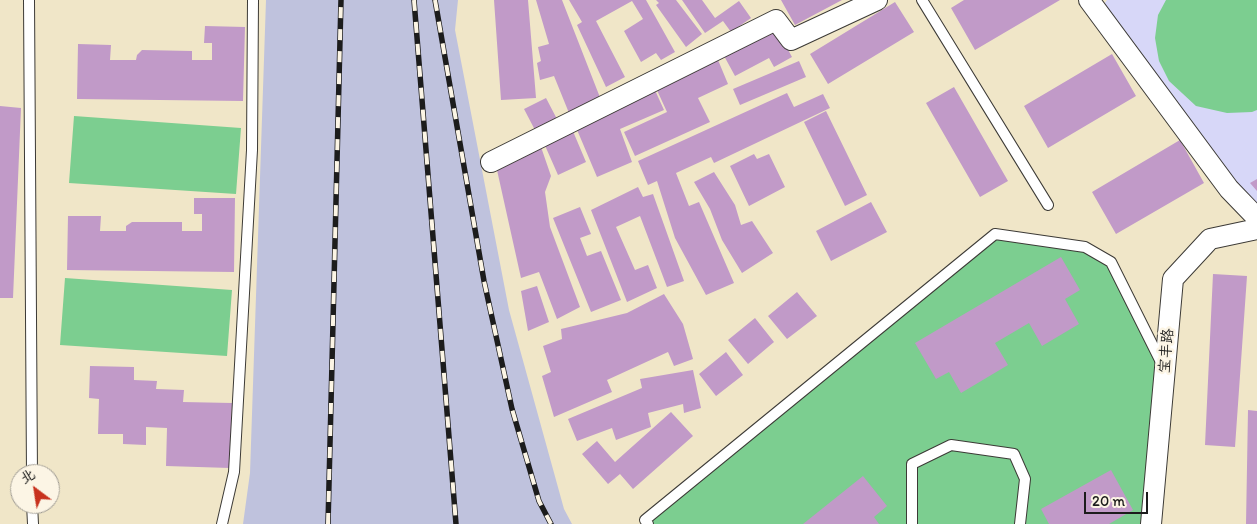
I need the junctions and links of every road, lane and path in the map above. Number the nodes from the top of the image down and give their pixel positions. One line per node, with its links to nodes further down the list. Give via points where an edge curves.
1 (29, 0): 11 (lane)
2 (253, 0): 12 (lane, via 252,150 234,472)
3 (877, 0): 6 (street, via 791,40 776,20)
4 (922, 0): 7 (lane)
5 (1089, 0): 8 (street, via 1229,190)
6 (492, 162)
7 (1048, 205)
8 (1257, 218)
9 (1257, 229): 10 (street, 宝丰路, via 1210,239 1173,279)
10 (1165, 369): 13 (lane, via 1111,262 1085,247 995,234 645,520); 16 (street, 宝丰路)
11 (32, 464)
12 (222, 524)
13 (648, 524)
14 (912, 524): 15 (lane, via 912,464 951,445 1014,454 1024,479)
15 (1020, 524)
16 (1151, 524)

